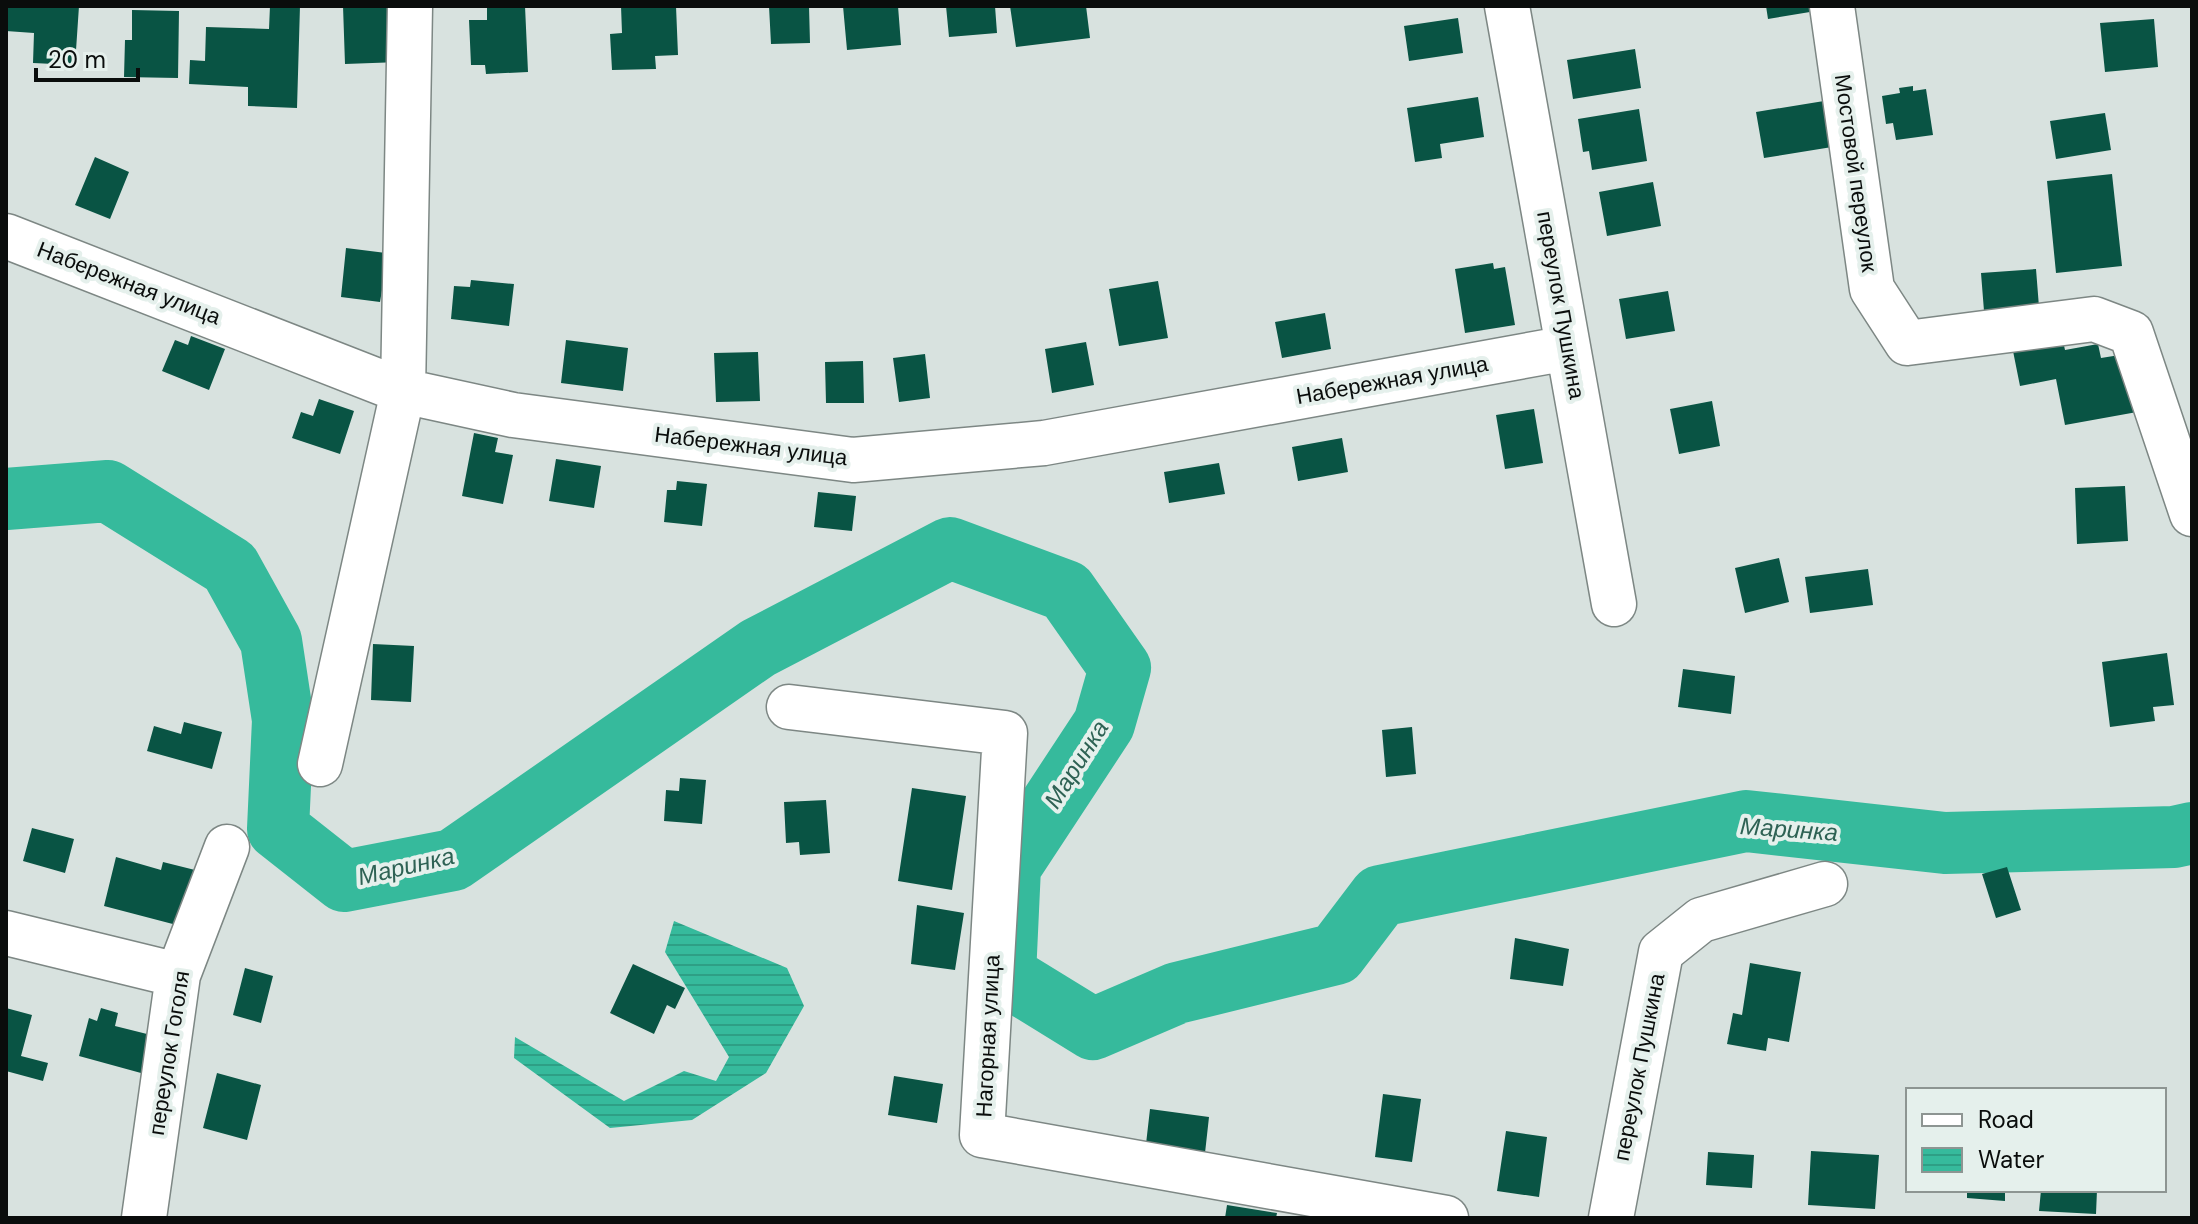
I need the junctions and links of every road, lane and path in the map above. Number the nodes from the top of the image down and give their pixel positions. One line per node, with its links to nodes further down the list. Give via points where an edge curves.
1 (410, 6): 6 (street)
2 (1507, 6): 5 (street, переулок Пушкина)
3 (1832, 6): 7 (street, Мостовой переулок, via 1872,289 1907,343 2094,319 2131,333)
4 (6, 236): 6 (street, Набережная улица)
5 (1568, 348): 6 (street, Набережная улица, via 1044,443 853,460 513,415); 8 (street, переулок Пушкина)
6 (403, 391): 10 (street)
7 (2192, 514)
8 (1614, 604)
9 (789, 707): 16 (street, Нагорная улица, via 1005,733 982,1135)
10 (320, 764)
11 (227, 847): 14 (street, переулок Гоголя)
12 (1825, 884): 17 (street, переулок Пушкина, via 1701,920 1661,952)
13 (6, 933): 14 (street)
14 (178, 975): 15 (street, переулок Гоголя)
15 (144, 1218)
16 (1446, 1218)
17 (1611, 1218)

